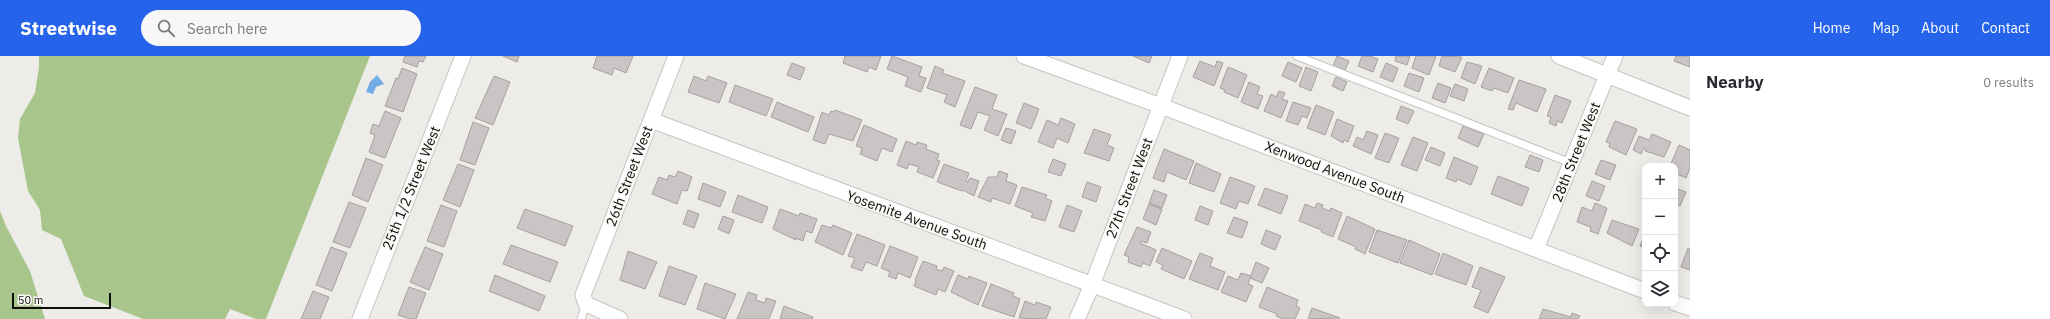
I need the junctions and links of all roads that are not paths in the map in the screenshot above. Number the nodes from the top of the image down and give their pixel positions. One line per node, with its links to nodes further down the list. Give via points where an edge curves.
1 (463, 56): 19 (street, 25th 1/2 Street West)
2 (676, 56): 11 (street, 26th Street West)
3 (1024, 56): 9 (street, Xenwood Avenue South)
4 (1180, 56): 9 (street, 27th Street West)
5 (1297, 56): 12 (lane)
6 (1559, 56): 8 (street)
7 (1615, 56): 8 (street, 28th Street West)
8 (1607, 75): 10 (street); 12 (street, 28th Street West)
9 (1161, 106): 13 (street, Xenwood Avenue South); 14 (street, 27th Street West)
10 (1690, 108)
11 (651, 120): 14 (street, Yosemite Avenue South); 16 (street, 26th Street West)
12 (1571, 163): 13 (street, 28th Street West)
13 (1536, 248): 15 (street, Xenwood Avenue South)
14 (1092, 285): 22 (street, 27th Street West); 23 (street, Yosemite Avenue South)
15 (1642, 290)
16 (584, 300): 20 (lane); 21 (street)
17 (1678, 304): 18 (street)
18 (1690, 308)
19 (360, 319)
20 (581, 319)
21 (620, 319)
22 (1077, 319)
23 (1184, 319)

